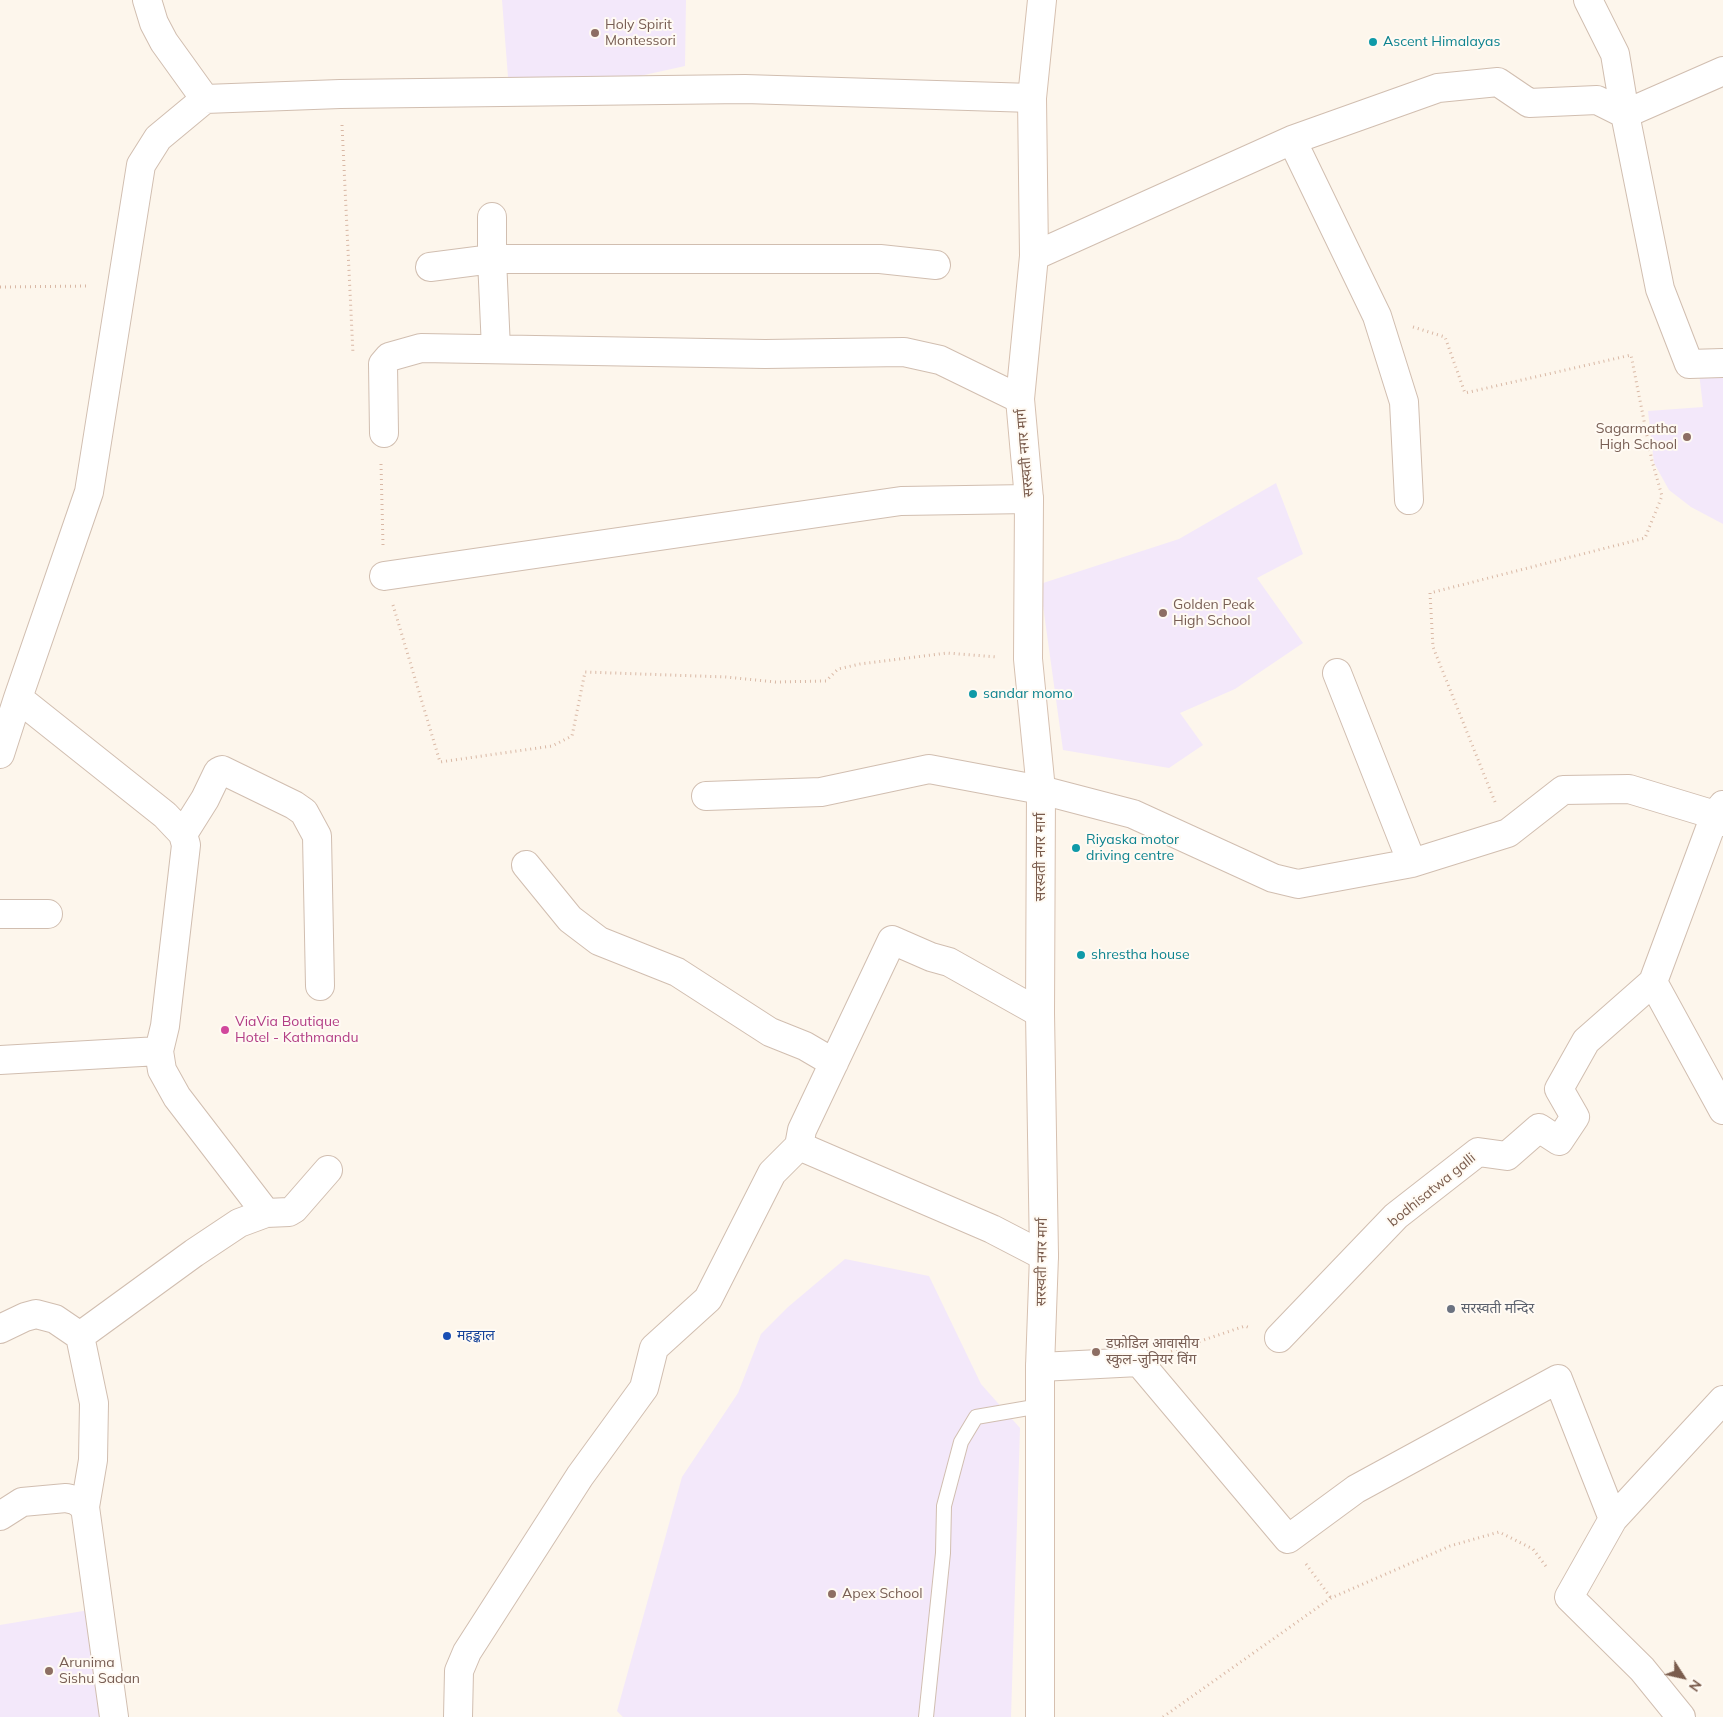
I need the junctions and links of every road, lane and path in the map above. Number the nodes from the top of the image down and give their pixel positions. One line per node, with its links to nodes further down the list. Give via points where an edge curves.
1 (148, 0): 6 (street, via 154,23 164,42)
2 (1042, 0): 5 (street, सरस्वती नगर मार्ग)
3 (1588, 0): 7 (street, via 1616,54)
4 (1723, 71): 7 (street)
5 (1032, 98): 6 (street, via 745,89); 10 (street, सरस्वती नगर मार्ग)
6 (205, 99): 14 (street, via 158,138 141,165)
7 (1625, 114): 8 (street, via 1597,100 1529,103 1498,82 1438,88); 18 (street, via 1660,289 1686,356 1690,364)
8 (1292, 140): 10 (street); 16 (street)
9 (492, 216): 11 (street)
10 (1034, 256): 19 (street, सरस्वती नगर मार्ग)
11 (492, 259): 12 (street, via 880,259); 13 (street); 17 (street)
12 (936, 265)
13 (430, 267)
14 (122, 286): 15 (path); 25 (street, via 89,492)
15 (0, 287)
16 (1377, 316): 22 (street, via 1404,402); 30 (path, via 1445,337 1465,393 1631,355 1662,496 1645,538 1430,593 1433,646)
17 (496, 349): 19 (street, via 765,354 904,352 940,360); 20 (street, via 422,348 386,359 383,364)
18 (1723, 363)
19 (1020, 399): 21 (street, सरस्वती नगर मार्ग)
20 (384, 433)
21 (1030, 499): 23 (street, via 901,500); 27 (street, सरस्वती नगर मार्ग, via 1028,659)
22 (1409, 500)
23 (384, 576)
24 (1337, 673): 32 (street)
25 (18, 698): 26 (street); 31 (street, via 165,815)
26 (0, 754)
27 (1041, 790): 28 (street, bodhisatwa galli, via 929,769 821,792); 32 (street, bodhisatwa galli, via 1133,814 1273,878 1298,884); 38 (street, सरस्वती नगर मार्ग)
28 (706, 796)
29 (1720, 814): 30 (street, bodhisatwa galli, via 1629,789 1563,790); 36 (street, bodhisatwa galli)
30 (1508, 833): 32 (street, bodhisatwa galli)
31 (183, 834): 37 (street, via 222,770 304,812 317,836); 39 (street, via 186,845 165,1026)
32 (1412, 863)
33 (526, 865): 41 (street, via 570,919 599,941 677,972 770,1032 805,1046)
34 (0, 914): 35 (street)
35 (48, 914)
36 (1653, 982): 42 (street); 49 (street, bodhisatwa galli, via 1586,1041 1559,1089 1575,1117 1559,1141 1539,1128 1507,1156 1478,1152 1396,1216)
37 (320, 986)
38 (1040, 1013): 41 (street, via 949,962 892,940); 46 (street, सरस्वती नगर मार्ग)
39 (159, 1051): 40 (street); 45 (street, via 162,1070 177,1096)
40 (0, 1060)
41 (834, 1063): 43 (street, via 802,1130)
42 (1723, 1110)
43 (799, 1146): 46 (street, via 992,1229); 61 (street, via 772,1173 708,1299 654,1348 644,1388 580,1476 467,1652 459,1671)
44 (328, 1170): 45 (street, via 294,1209)
45 (266, 1213): 48 (street, via 240,1223 194,1253)
46 (1044, 1256): 51 (street, सरस्वती नगर मार्ग)
47 (0, 1329): 48 (street, via 36,1314 55,1319)
48 (80, 1336): 54 (street, via 94,1404 93,1460)
49 (1279, 1338): 50 (path, via 1246,1326)
50 (1139, 1362): 51 (street); 57 (street)
51 (1040, 1367): 53 (street, सरस्वती नगर मार्ग)
52 (1723, 1400): 56 (street)
53 (1040, 1406): 62 (lane, via 976,1417 962,1442 944,1506 943,1553); 63 (street, सरस्वती नगर मार्ग)
54 (85, 1507): 55 (street, via 66,1498 22,1502); 60 (street)
55 (0, 1516)
56 (1613, 1519): 57 (street, via 1558,1379 1356,1489); 58 (street)
57 (1288, 1539): 59 (path)
58 (1568, 1597): 59 (path, via 1533,1550 1500,1532 1450,1546); 65 (street, via 1642,1669)
59 (1331, 1598): 64 (path)
60 (114, 1717)
61 (458, 1717)
62 (926, 1717)
63 (1040, 1717)
64 (1163, 1717)
65 (1680, 1717)

